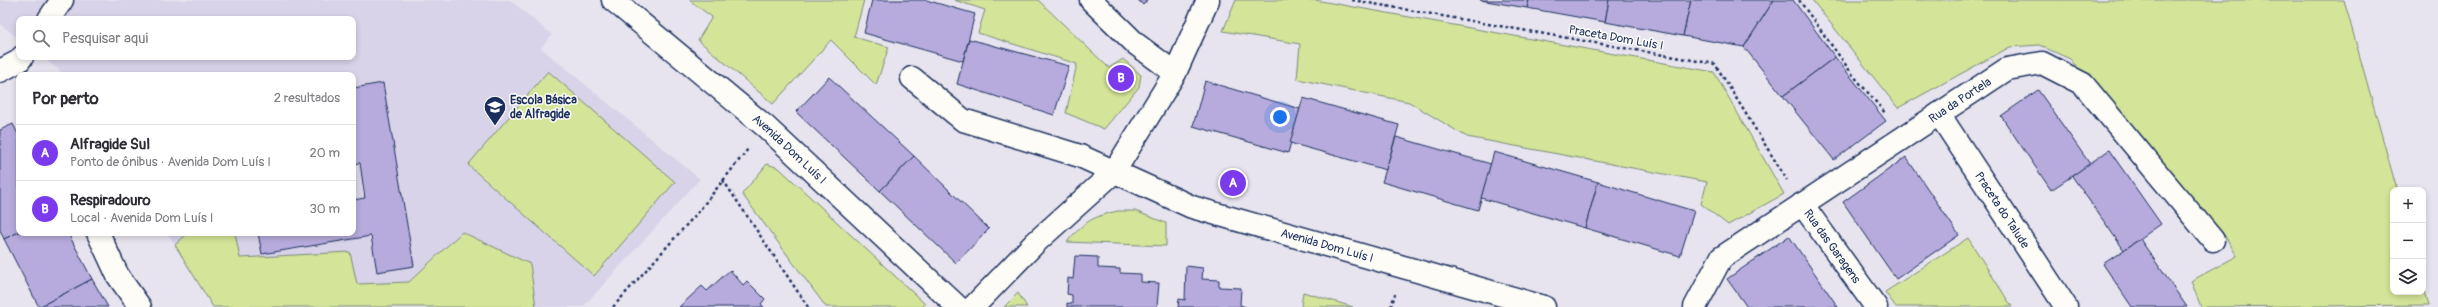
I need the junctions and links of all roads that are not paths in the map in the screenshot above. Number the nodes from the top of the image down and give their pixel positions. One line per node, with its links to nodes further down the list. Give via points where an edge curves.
1 (62, 0): 5 (street)
2 (613, 0): 16 (street, Avenida Dom Luís I, via 766,127)
3 (1091, 0): 8 (street, via 1136,44)
4 (1208, 0): 8 (street)
5 (51, 16)
6 (22, 64): 7 (street)
7 (0, 72)
8 (1175, 73): 11 (street)
9 (912, 78): 11 (street, Avenida Dom Luís I, via 963,120 1080,156)
10 (1939, 114): 12 (street, Rua da Portela); 14 (street, Rua da Portela, via 2007,69 2042,63 2083,84); 21 (street, Praceta do Talude)
11 (1114, 172): 17 (street, via 1036,242); 18 (street, Avenida Dom Luís I, via 1192,207)
12 (1802, 204): 19 (street, Rua da Portela, via 1721,258); 20 (street, Rua das Garagens)
13 (99, 236): 15 (street, via 118,276)
14 (2214, 240)
15 (140, 307)
16 (958, 307)
17 (973, 307)
18 (1544, 307)
19 (1695, 307)
20 (1876, 307)
21 (2066, 307)

